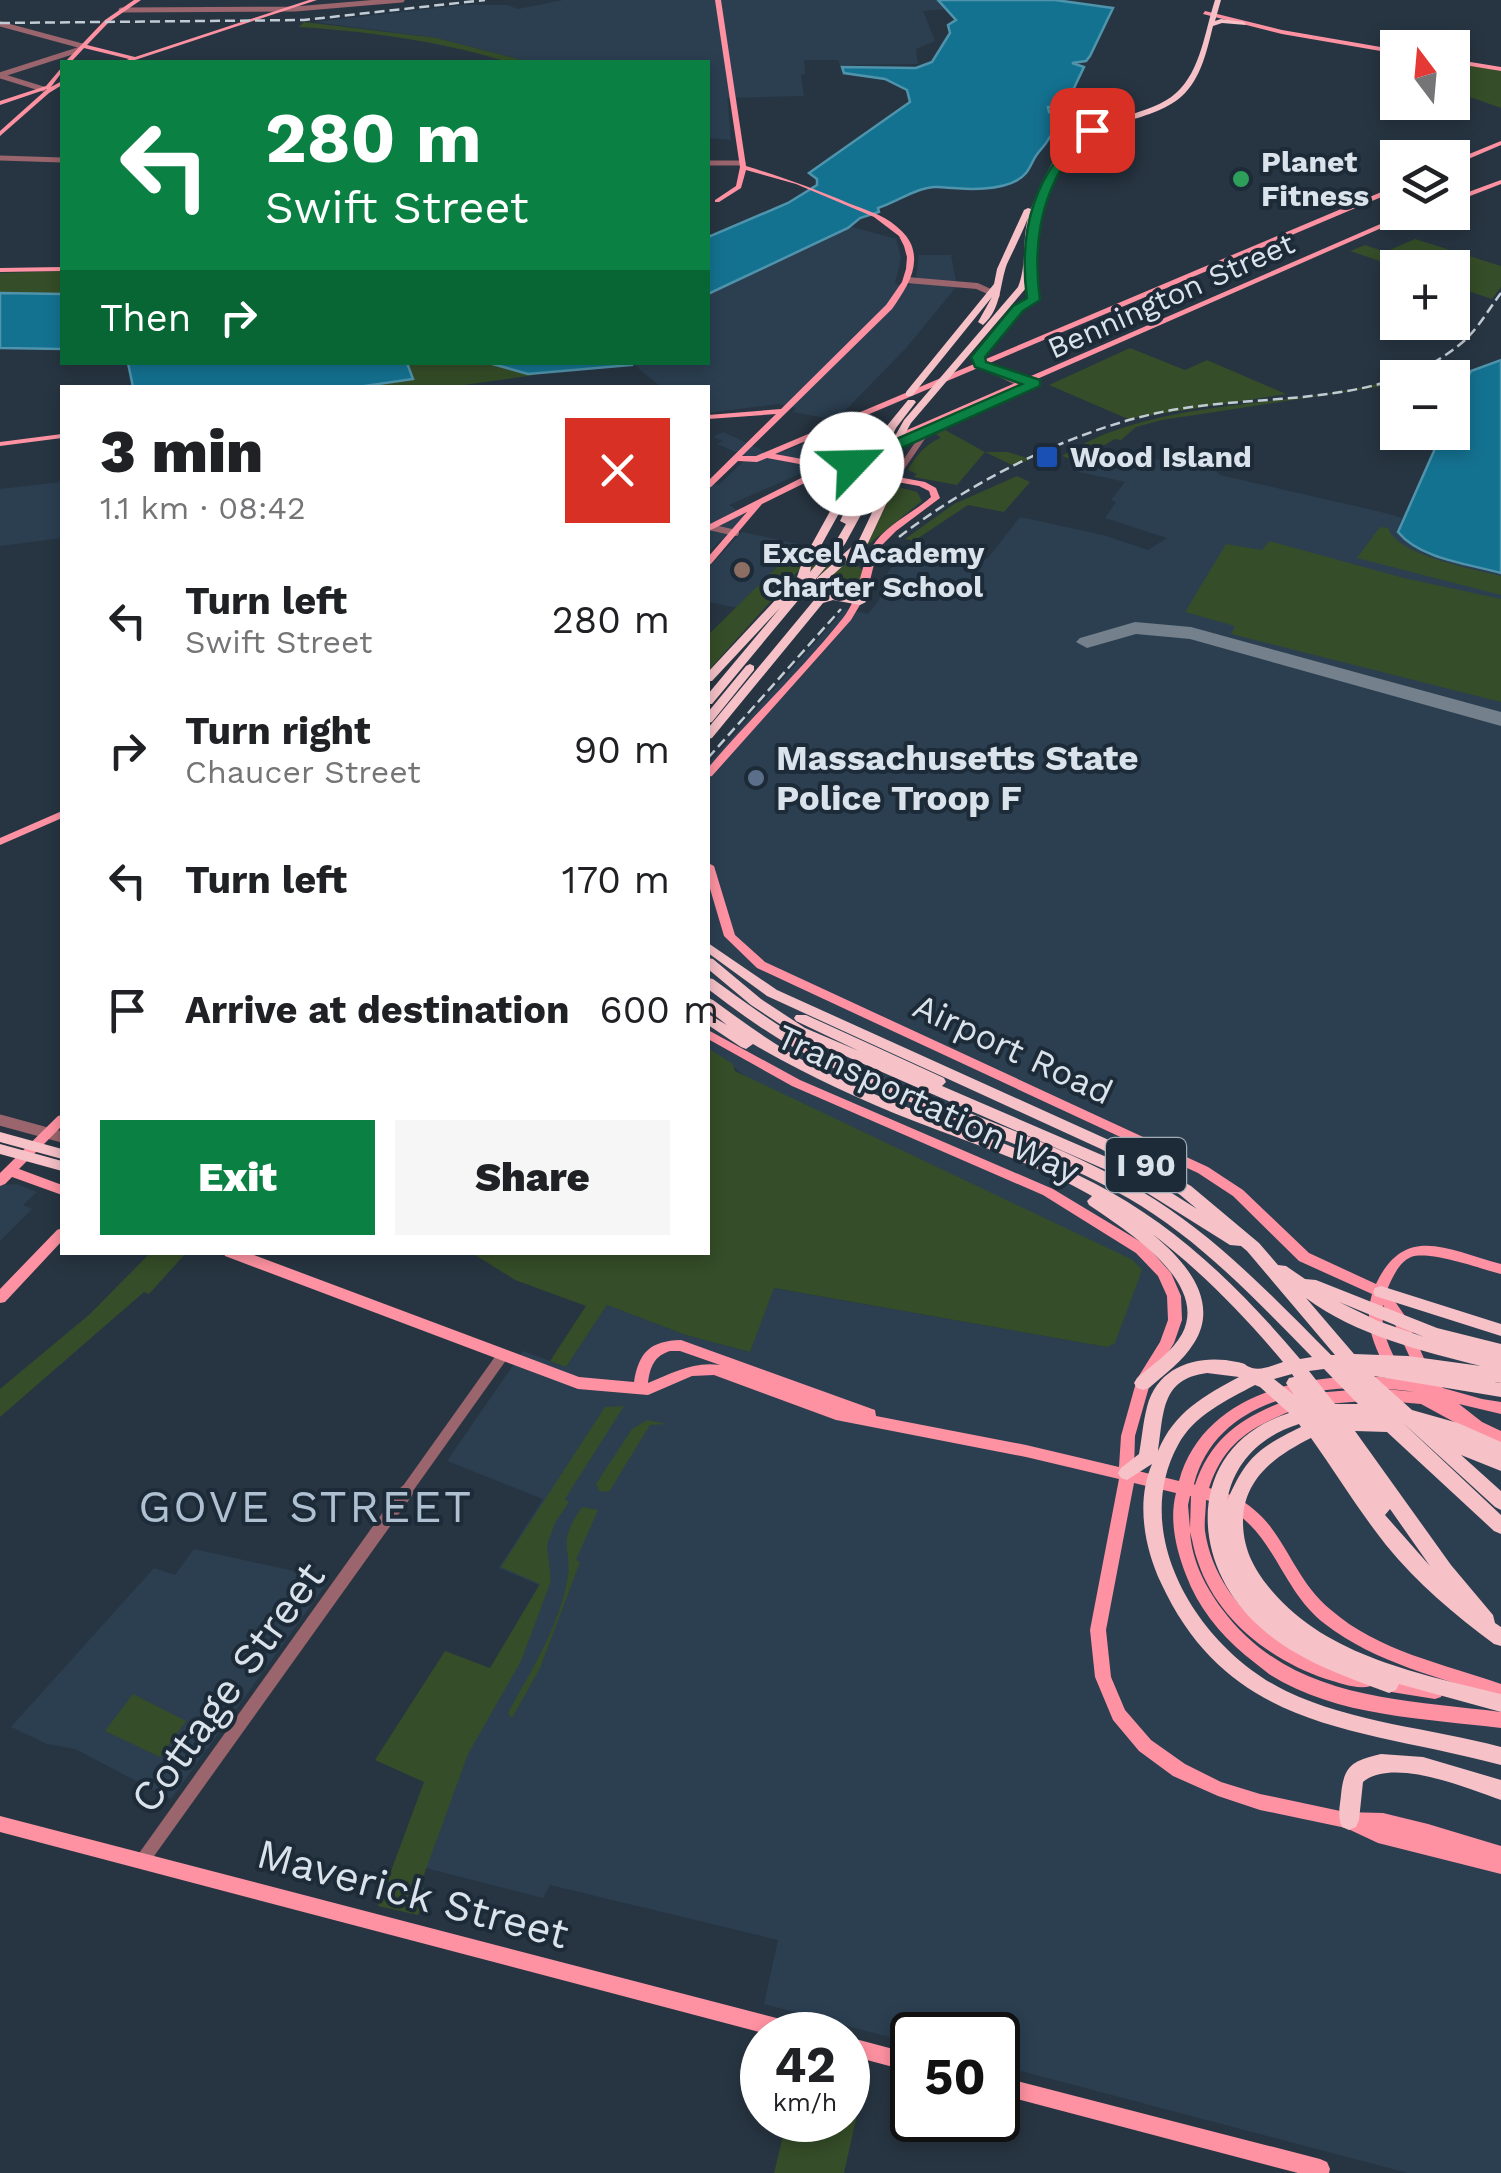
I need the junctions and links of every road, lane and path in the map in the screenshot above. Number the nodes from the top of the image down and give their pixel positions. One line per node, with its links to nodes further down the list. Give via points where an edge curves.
1 (138, 0): 8 (main road)
2 (314, 0): 7 (main road)
3 (402, 0): 7 (street)
4 (718, 0): 29 (main road)
5 (1210, 0): 9 (highway)
6 (1218, 0): 9 (highway)
7 (287, 9): 8 (street); 16 (main road)
8 (121, 10): 12 (main road)
9 (1209, 18): 10 (highway); 39 (highway, via 1183,90 1087,133 1065,152 1031,225); 43 (highway, via 1172,90 1090,125 1058,150)
10 (1244, 24): 13 (main road)
11 (0, 25): 12 (street)
12 (80, 48): 14 (main road); 15 (main road); 19 (street)
13 (1380, 49)
14 (70, 60)
15 (125, 60)
16 (131, 60)
17 (1470, 65): 18 (main road)
18 (1501, 70)
19 (0, 76): 21 (street)
20 (60, 78): 21 (main road)
21 (47, 89): 22 (main road); 23 (main road)
22 (0, 103)
23 (0, 134)
24 (1501, 143): 25 (main road)
25 (1470, 156)
26 (0, 158): 27 (street)
27 (60, 160)
28 (710, 164): 29 (street)
29 (745, 164): 30 (main road); 31 (main road); 35 (main road, via 738,188)
30 (772, 174): 31 (main road); 42 (main road, via 877,217 906,240)
31 (747, 178): 35 (main road, via 740,192)
32 (1501, 180): 33 (main road)
33 (1470, 192)
34 (1380, 194): 46 (main road)
35 (717, 202): 36 (main road)
36 (710, 204)
37 (1380, 228): 47 (main road, Bennington Street)
38 (1383, 230): 47 (main road, Bennington Street)
39 (1029, 267): 44 (highway); 45 (highway, via 1022,288)
40 (60, 268): 41 (main road)
41 (0, 270)
42 (907, 280): 43 (street); 50 (main road)
43 (996, 290): 45 (highway, via 988,316)
44 (1034, 300): 46 (street, via 1018,308)
45 (955, 356): 46 (highway); 48 (highway); 66 (highway, via 892,424); 66 (highway, via 904,426 851,538)
46 (979, 361): 47 (street); 48 (main road)
47 (1028, 384): 49 (main road, Bennington Street)
48 (909, 394): 56 (main road)
49 (991, 400): 52 (main road, Bennington Street); 57 (main road, Bennington Street)
50 (783, 411): 51 (main road); 55 (main road)
51 (710, 417)
52 (926, 432): 57 (main road, Bennington Street); 60 (street)
53 (60, 436): 54 (main road)
54 (0, 444)
55 (737, 456): 56 (main road); 59 (main road)
56 (761, 457): 57 (main road); 59 (main road)
57 (836, 469): 58 (main road); 61 (main road, Bennington Street)
58 (857, 477): 60 (main road); 60 (highway); 66 (highway, via 828,527)
59 (711, 481)
60 (891, 484): 66 (highway, via 862,543); 67 (main road, via 933,490 936,498 876,549)
61 (758, 504): 62 (main road, Bennington Street); 64 (main road)
62 (710, 526)
63 (710, 527): 64 (street)
64 (736, 532): 65 (main road)
65 (710, 560)
66 (814, 575): 68 (highway); 69 (highway); 70 (highway)
67 (860, 602): 71 (highway, via 820,601); 72 (main road)
68 (710, 676)
69 (710, 700)
70 (710, 715)
71 (710, 733)
72 (710, 772)
73 (60, 815): 74 (main road)
74 (0, 842)
75 (713, 902): 99 (main road, Airport Road, via 730,936 761,965 1203,1170 1238,1193 1306,1258)
76 (710, 948): 122 (highway, I 90, via 772,992 1090,1137 1185,1190 1253,1247 1364,1377)
77 (710, 964): 87 (highway, via 800,1031)
78 (710, 980): 87 (highway)
79 (710, 981): 123 (highway, I 90, via 758,1020 812,1051 1106,1180 1187,1228)
80 (710, 1005): 83 (highway, via 776,1052)
81 (710, 1019): 83 (highway, via 786,1065)
82 (710, 1035): 112 (main road, Transportation Way, via 806,1088 1032,1183 1141,1250 1164,1274 1176,1307 1170,1337)
83 (868, 1097): 88 (highway)
84 (0, 1120): 85 (street)
85 (55, 1135): 92 (main road)
86 (0, 1137): 90 (highway)
87 (1059, 1142): 98 (highway, via 1122,1170)
88 (990, 1145): 97 (highway, via 1127,1209); 112 (highway, via 1095,1201 1188,1282 1196,1307 1191,1332)
89 (0, 1149): 91 (highway)
90 (60, 1153)
91 (60, 1165)
92 (5, 1176): 93 (main road)
93 (60, 1190)
94 (60, 1235): 100 (main road)
95 (238, 1255): 105 (main road)
96 (1501, 1270): 99 (main road, via 1413,1251 1397,1260)
97 (1212, 1278): 119 (highway); 125 (highway, via 1304,1377)
98 (1292, 1278): 101 (highway); 106 (highway, via 1349,1314)
99 (1381, 1292): 102 (highway); 116 (main road, via 1424,1377); 116 (main road, via 1375,1322 1392,1366 1427,1402)
100 (0, 1298)
101 (1416, 1325): 103 (highway); 104 (highway)
102 (1501, 1330)
103 (1501, 1342)
104 (1501, 1351)
105 (503, 1355): 113 (main road, via 578,1383); 136 (street, Cottage Street)
106 (1450, 1359): 108 (highway); 109 (highway); 110 (highway)
107 (644, 1362): 111 (main road, via 652,1376); 113 (main road); 115 (main road, via 659,1346 686,1346)
108 (1321, 1364): 114 (highway, via 1464,1384); 131 (highway, via 1236,1385 1197,1410 1169,1444 1153,1486 1152,1532 1162,1573 1188,1620 1232,1666 1285,1700 1332,1718)
109 (1501, 1364)
110 (1501, 1376)
111 (674, 1377): 113 (main road); 115 (main road, via 715,1370 826,1412)
112 (1143, 1383): 121 (main road, Transportation Way, via 1128,1436)
113 (640, 1389)
114 (1499, 1404): 124 (main road, via 1355,1394 1286,1406 1242,1428 1212,1459 1196,1508 1204,1559); 130 (main road, via 1379,1383 1274,1394 1236,1412 1202,1443 1183,1483 1178,1519 1185,1559 1210,1608 1270,1665 1349,1698)
115 (893, 1422): 121 (main road)
116 (1483, 1431): 117 (main road)
117 (1501, 1438)
118 (1501, 1450): 124 (highway, via 1431,1421 1372,1411 1314,1414 1263,1432 1230,1464 1214,1508)
119 (1345, 1462): 121 (highway, via 1274,1387 1241,1370 1209,1366 1184,1371 1166,1386 1149,1453); 126 (highway, via 1393,1540)
120 (1501, 1464): 129 (highway, via 1403,1426 1324,1426 1261,1456 1241,1484 1234,1518 1249,1575 1301,1631 1360,1659)
121 (1127, 1473): 128 (main road, via 1246,1509 1271,1534 1310,1600 1340,1627); 133 (main road, Transportation Way, via 1098,1630 1100,1668 1115,1706 1158,1757 1212,1789)
122 (1501, 1502)
123 (1501, 1526)
124 (1237, 1602): 127 (highway, via 1299,1646)
125 (1486, 1621)
126 (1501, 1638)
127 (1388, 1684): 129 (main road)
128 (1501, 1691)
129 (1501, 1703)
130 (1501, 1720)
131 (1501, 1756)
132 (1501, 1790): 133 (highway, via 1378,1761 1353,1777)
133 (1348, 1820): 135 (main road, Transportation Way, via 1379,1820); 137 (main road, Transportation Way, via 1378,1835)
134 (0, 1824): 136 (main road, Maverick Street)
135 (1501, 1854)
136 (142, 1861): 138 (main road, Maverick Street)
137 (1501, 1866)
138 (740, 2017)
139 (1020, 2091): 140 (main road)
140 (1319, 2171)

